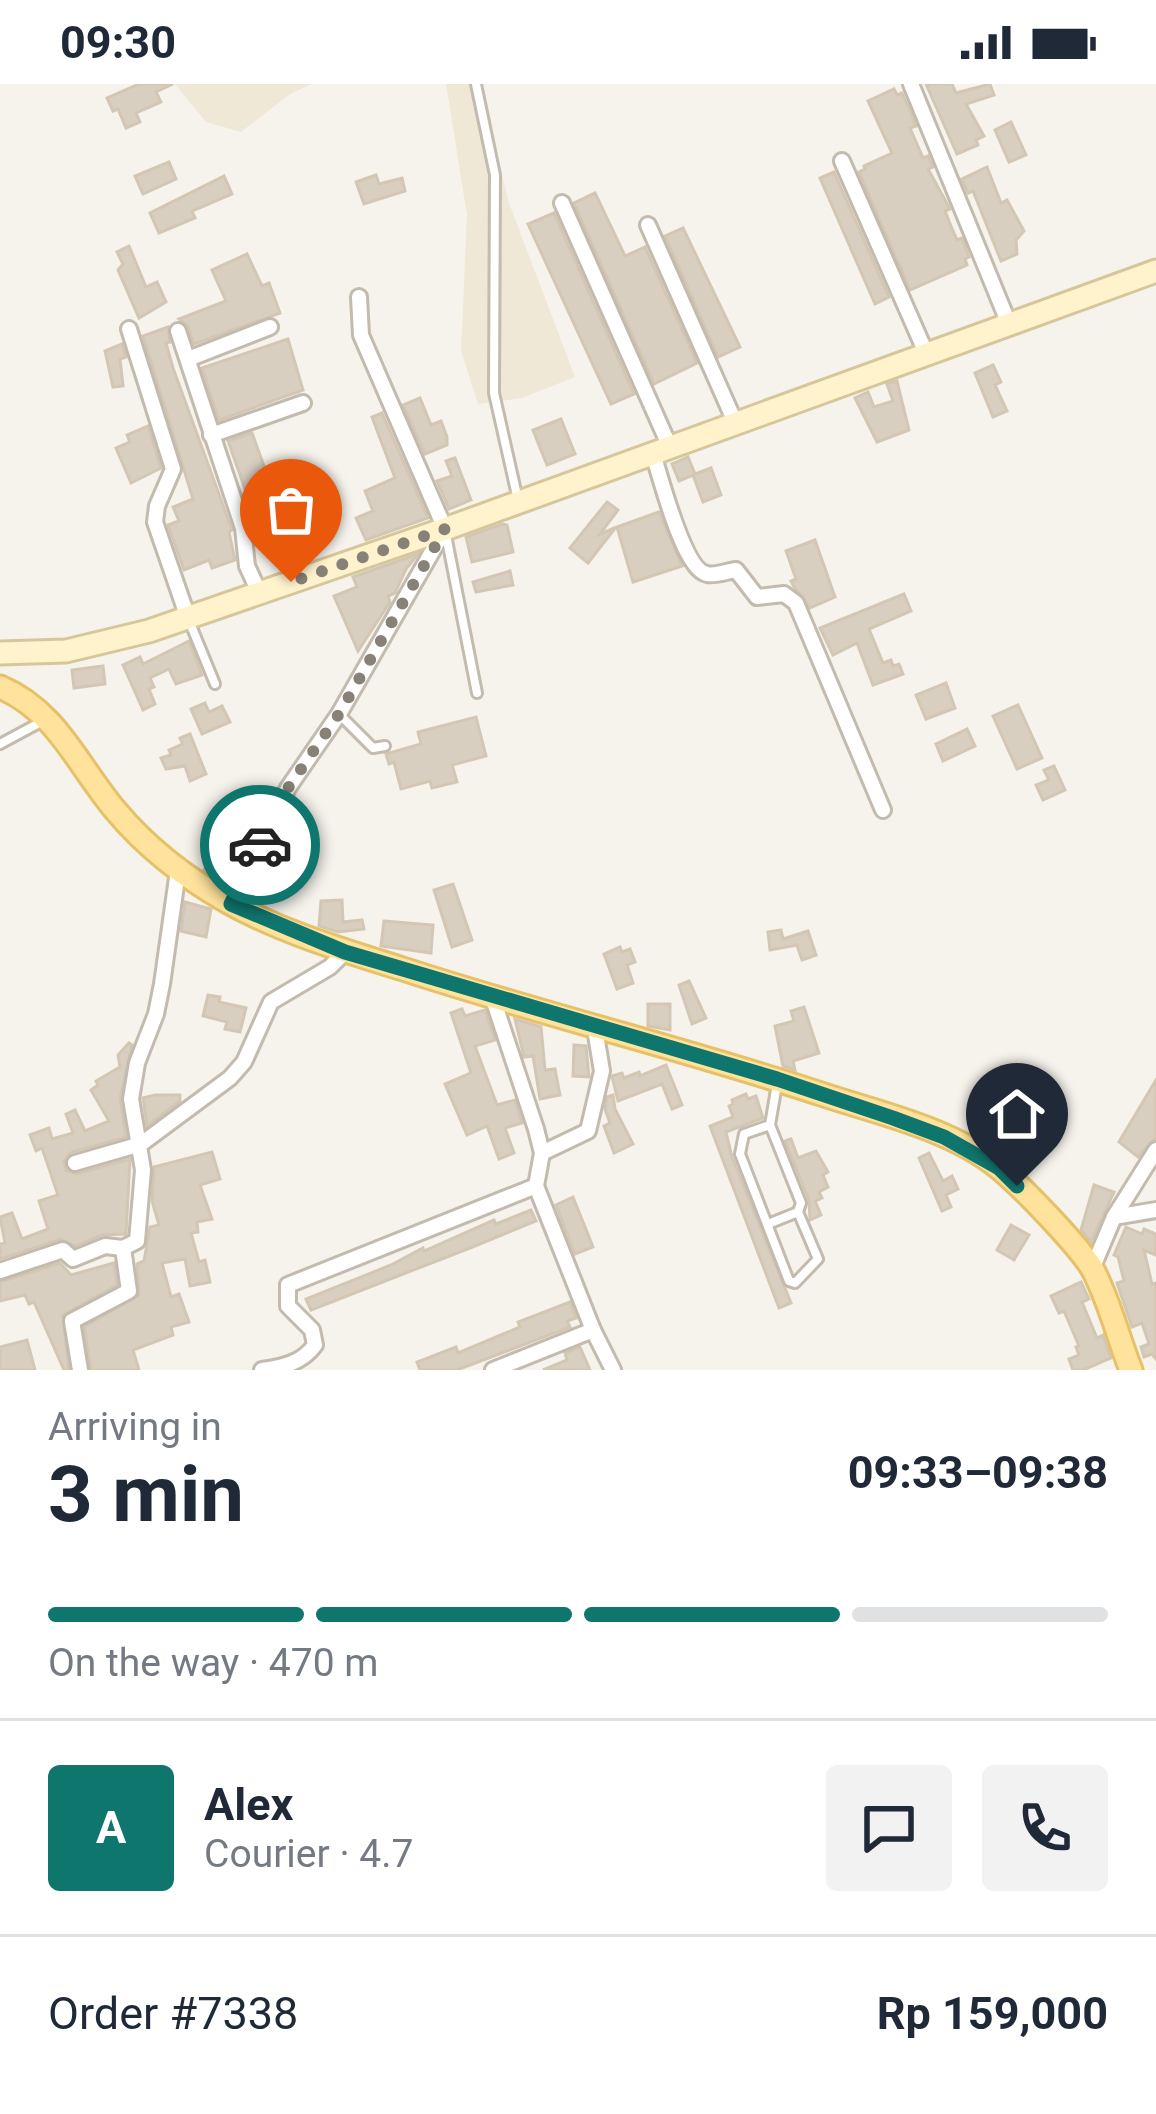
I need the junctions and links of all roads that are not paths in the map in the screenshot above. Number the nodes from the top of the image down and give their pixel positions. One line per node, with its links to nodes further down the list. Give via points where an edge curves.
1 (476, 84): 18 (lane, via 496,175 494,394)
2 (911, 84): 8 (street)
3 (842, 161): 12 (street)
4 (562, 203): 17 (street)
5 (647, 225): 15 (street)
6 (1156, 271): 8 (street)
7 (358, 297): 19 (street, via 362,335)
8 (1009, 324): 12 (street)
9 (270, 327): 13 (street)
10 (128, 329): 21 (street, via 173,469 155,522)
11 (178, 331): 13 (street)
12 (926, 353): 15 (street)
13 (188, 359): 16 (street)
14 (303, 403): 16 (street)
15 (735, 422): 17 (street)
16 (211, 435): 20 (street)
17 (661, 448): 18 (street); 30 (street, via 685,549 699,570 736,570 757,597 784,594 796,603)
18 (519, 501): 19 (street)
19 (445, 529): 20 (street); 25 (lane); 26 (street)
20 (259, 592): 21 (street)
21 (188, 618): 22 (street, via 66,651); 23 (lane)
22 (0, 653)
23 (215, 684)
24 (0, 687): 27 (main road)
25 (477, 693)
26 (339, 714): 29 (lane, via 373,748); 32 (street, via 288,788)
27 (48, 718): 28 (lane); 31 (main road, via 117,813)
28 (0, 744)
29 (386, 746)
30 (883, 810)
31 (178, 871): 32 (main road); 38 (street, via 159,999 130,1099)
32 (231, 904): 33 (main road)
33 (345, 952): 34 (main road); 38 (street, via 271,1002 230,1078)
34 (493, 999): 35 (main road); 40 (street)
35 (596, 1029): 36 (main road); 40 (street, via 602,1071 588,1131)
36 (777, 1079): 37 (lane); 48 (main road, via 944,1137 984,1159)
37 (770, 1125): 44 (lane); 46 (lane, via 744,1134 740,1144)
38 (141, 1144): 41 (street); 47 (street, via 139,1235)
39 (1156, 1150): 45 (street)
40 (542, 1153): 42 (street)
41 (75, 1163)
42 (536, 1186): 50 (street); 52 (street, via 288,1285 288,1306 312,1330 315,1345 283,1367)
43 (1156, 1210): 45 (street)
44 (798, 1212): 46 (lane); 46 (lane, via 818,1258 795,1283)
45 (1114, 1216): 48 (street)
46 (768, 1224)
47 (123, 1248): 49 (street, via 73,1259 63,1250); 51 (street, via 129,1291 72,1321)
48 (1092, 1269): 55 (main road)
49 (0, 1271)
50 (592, 1330): 53 (street); 54 (street)
51 (80, 1370)
52 (262, 1370)
53 (493, 1370)
54 (613, 1370)
55 (1131, 1370)

